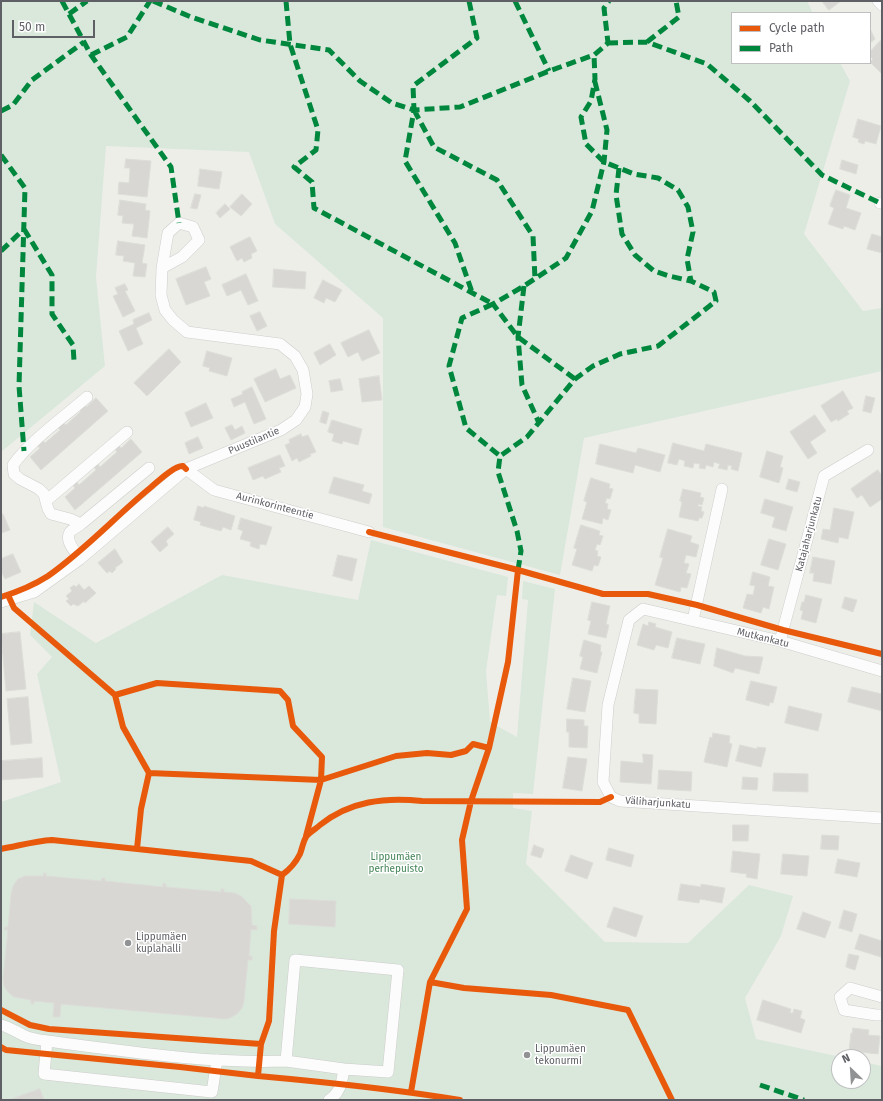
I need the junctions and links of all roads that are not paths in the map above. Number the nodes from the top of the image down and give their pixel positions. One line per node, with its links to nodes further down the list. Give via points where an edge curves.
1 (878, 1): 2 (street)
2 (882, 5)
3 (162, 268): 8 (street, Puustilantie, via 161,295 165,310 173,320 187,332 280,344 295,356 303,370 307,394 305,407 296,420 281,430)
4 (87, 397): 10 (street, via 28,447 13,465 14,474 39,488)
5 (127, 432): 10 (street)
6 (868, 450): 17 (street, Katajaharjunkatu, via 824,476)
7 (149, 468): 11 (street)
8 (186, 469): 12 (street, Aurinkorinteentie, via 214,490); 13 (street, Puustilantie)
9 (722, 489): 16 (street)
10 (46, 501): 11 (street, via 51,514)
11 (81, 524): 13 (street, via 70,532 68,538)
12 (369, 532)
13 (80, 559): 14 (street, Puustilantie, via 34,592)
14 (1, 602)
15 (643, 609): 16 (street, Mutkankatu); 19 (street, Väliharjunkatu, via 629,620 608,705 603,782 611,797 620,801)
16 (693, 620): 17 (street, Mutkankatu)
17 (780, 641): 18 (street, Mutkankatu)
18 (882, 671)
19 (882, 818)
20 (882, 997): 21 (street, via 850,988 840,997 844,1010)
21 (882, 1014)
22 (1, 1025): 23 (street, via 28,1037)
23 (47, 1041): 24 (street); 27 (street, via 44,1074)
24 (217, 1060): 25 (street); 27 (street)
25 (286, 1061): 26 (street); 26 (street, via 295,960 398,970 388,1072)
26 (344, 1069): 28 (street, via 342,1084)
27 (212, 1096)
28 (329, 1100)

